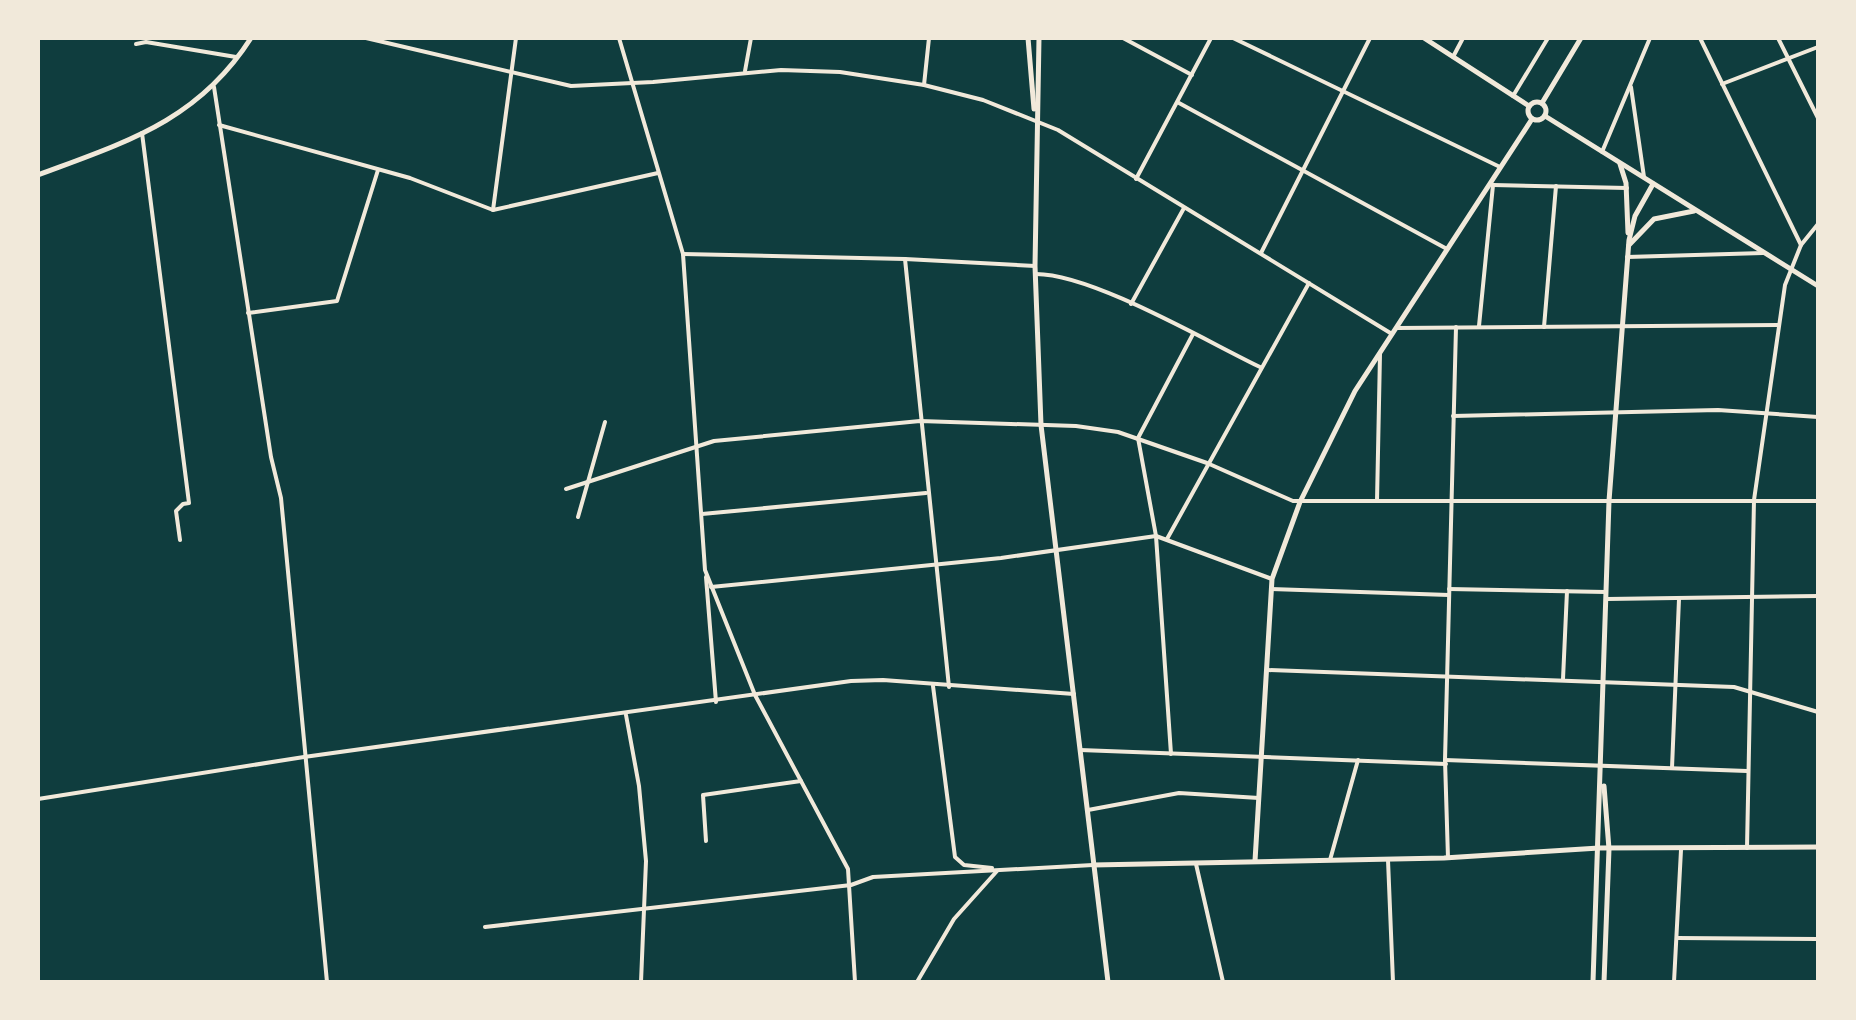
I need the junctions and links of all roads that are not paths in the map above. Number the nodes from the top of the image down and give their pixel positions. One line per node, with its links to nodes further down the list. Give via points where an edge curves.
1 (251, 38): 24 (street)
2 (366, 38): 20 (street)
3 (516, 38): 27 (street)
4 (619, 38): 29 (street)
5 (751, 38): 26 (street)
6 (929, 38): 31 (street)
7 (1028, 38): 41 (street)
8 (1039, 38): 41 (street)
9 (1123, 38): 28 (street)
10 (1211, 38): 28 (street)
11 (1233, 38): 34 (street)
12 (1370, 38): 34 (street)
13 (1424, 38): 23 (street)
14 (1463, 38): 23 (street)
15 (1548, 38): 35 (street)
16 (1581, 38): 37 (street)
17 (1650, 38): 32 (street)
18 (1700, 38): 30 (street)
19 (1778, 38): 25 (street)
20 (386, 41): 27 (street)
21 (136, 44): 24 (street)
22 (1818, 47): 25 (street)
23 (1453, 57): 35 (street)
24 (238, 58): 33 (street)
25 (1787, 59): 30 (street); 40 (street)
26 (745, 71): 29 (street); 31 (street, via 840,72)
27 (514, 74): 29 (street, via 571,86); 59 (street)
28 (1192, 75): 36 (street)
29 (630, 81): 50 (street)
30 (1722, 84): 62 (street)
31 (924, 85): 41 (street)
32 (1631, 85): 45 (street); 53 (street)
33 (214, 87): 43 (street); 44 (street)
34 (1343, 92): 47 (street); 49 (street)
35 (1513, 96): 38 (street)
36 (1179, 103): 49 (street); 52 (street)
37 (1542, 103): 38 (street); 39 (street)
38 (1529, 106): 42 (street)
39 (1545, 116): 42 (street); 45 (street)
40 (1818, 118)
41 (1036, 119): 52 (street); 71 (street)
42 (1532, 119): 47 (street)
43 (219, 125): 48 (street); 75 (street)
44 (142, 133): 51 (street); 107 (street, via 189,503 176,511)
45 (1602, 152): 46 (street)
46 (1620, 163): 53 (street); 57 (street)
47 (1500, 167): 55 (street)
48 (378, 170): 59 (street); 75 (street, via 337,301)
49 (1303, 172): 64 (street); 67 (street)
50 (658, 173): 59 (street); 66 (street)
51 (38, 175)
52 (1136, 179): 58 (street)
53 (1644, 179): 54 (street)
54 (1653, 184): 60 (street); 63 (street, via 1635,216)
55 (1491, 186): 56 (street); 64 (street); 78 (street)
56 (1556, 186): 57 (street); 79 (street)
57 (1627, 188): 63 (street)
58 (1184, 208): 67 (street); 74 (street)
59 (493, 210)
60 (1694, 211): 63 (street, via 1654,219); 65 (street)
61 (1818, 224): 62 (street)
62 (1801, 245): 70 (street)
63 (1628, 246): 68 (street)
64 (1447, 249): 81 (street)
65 (1763, 253): 68 (street); 70 (street)
66 (683, 254): 69 (street); 93 (street)
67 (1260, 254): 72 (street)
68 (1627, 257): 80 (street)
69 (905, 259): 71 (street); 89 (street)
70 (1790, 269): 73 (street); 76 (street)
71 (1036, 270): 74 (street); 91 (street)
72 (1309, 283): 81 (street); 84 (street)
73 (1818, 286)
74 (1131, 304): 82 (street)
75 (248, 313): 136 (street, via 281,498)
76 (1778, 325): 80 (street); 85 (street)
77 (1456, 327): 78 (street); 81 (street); 87 (street)
78 (1479, 327): 79 (street)
79 (1543, 328): 80 (street)
80 (1621, 329): 86 (street)
81 (1394, 331): 83 (street)
82 (1193, 334): 84 (street); 92 (street)
83 (1380, 352): 99 (street); 102 (street, via 1342,412)
84 (1260, 367): 94 (street)
85 (1767, 412): 86 (street); 88 (street); 98 (street)
86 (1614, 413): 87 (street); 100 (street)
87 (1453, 416): 103 (street)
88 (1818, 417)
89 (920, 421): 91 (street); 93 (street); 97 (street)
90 (605, 422): 95 (street)
91 (1041, 425): 92 (street, via 1095,428); 109 (street)
92 (1138, 438): 94 (street); 106 (street)
93 (699, 444): 95 (street); 104 (street)
94 (1207, 463): 102 (street); 108 (street)
95 (588, 482): 96 (street); 105 (street)
96 (566, 489)
97 (926, 493): 104 (street); 110 (street)
98 (1754, 500): 100 (street); 101 (street); 119 (street)
99 (1377, 501): 102 (street); 103 (street)
100 (1609, 501): 103 (street); 117 (street)
101 (1818, 501)
102 (1300, 502): 112 (street)
103 (1449, 502): 116 (street)
104 (701, 514): 111 (street)
105 (578, 517)
106 (1156, 536): 108 (street); 109 (street); 135 (street)
107 (180, 540)
108 (1167, 540): 112 (street)
109 (1055, 549): 110 (street); 129 (street)
110 (935, 565): 113 (street); 127 (street)
111 (705, 570): 113 (street); 131 (street)
112 (1272, 579): 114 (street)
113 (711, 587): 130 (street)
114 (1271, 589): 116 (street); 121 (street)
115 (1567, 591): 116 (street); 117 (street); 123 (street)
116 (1449, 592): 122 (street)
117 (1607, 595): 120 (street); 124 (street)
118 (1818, 596): 119 (street)
119 (1751, 597): 120 (street); 128 (street)
120 (1679, 599): 125 (street)
121 (1268, 670): 122 (street); 137 (street)
122 (1447, 678): 123 (street); 139 (street)
123 (1563, 679): 124 (street)
124 (1604, 681): 125 (street); 140 (street)
125 (1676, 685): 128 (street); 141 (street)
126 (933, 686): 127 (street); 130 (street, via 864,680); 159 (street, via 955,857 964,865)
127 (949, 687): 129 (street)
128 (1750, 691): 132 (street); 142 (street)
129 (1074, 694): 134 (street)
130 (755, 695): 131 (street); 143 (street)
131 (716, 702): 133 (street)
132 (1818, 712)
133 (626, 715): 136 (street); 161 (street, via 644,823)
134 (1080, 750): 135 (street); 146 (street)
135 (1171, 754): 137 (street)
136 (304, 757): 145 (street); 165 (street)
137 (1264, 757): 138 (street); 144 (street)
138 (1358, 760): 139 (street); 154 (street)
139 (1446, 762): 140 (street); 153 (street)
140 (1601, 765): 141 (street); 149 (street); 151 (street)
141 (1672, 768): 142 (street)
142 (1748, 771): 150 (street)
143 (801, 781): 147 (street, via 703,795); 160 (street, via 848,869)
144 (1261, 798): 146 (street, via 1179,793); 156 (street)
145 (38, 799)
146 (1088, 810): 158 (street)
147 (706, 841)
148 (1818, 847): 150 (street)
149 (1599, 848): 151 (street); 153 (street); 172 (street)
150 (1747, 848): 152 (street)
151 (1609, 849): 152 (street); 173 (street)
152 (1681, 850): 163 (street)
153 (1448, 858): 155 (street)
154 (1330, 860): 155 (street); 156 (street)
155 (1388, 860): 171 (street)
156 (1255, 861): 157 (street)
157 (1195, 862): 158 (street); 170 (street)
158 (1093, 865): 159 (street); 169 (street)
159 (998, 869): 160 (street, via 873,877); 168 (street, via 954,919)
160 (851, 885): 161 (street); 167 (street)
161 (645, 908): 162 (street); 166 (street)
162 (485, 927)
163 (1677, 938): 164 (street); 174 (street)
164 (1818, 939)
165 (327, 982)
166 (641, 982)
167 (855, 982)
168 (917, 982)
169 (1108, 982)
170 (1223, 982)
171 (1393, 982)
172 (1593, 982)
173 (1604, 982)
174 (1674, 982)

